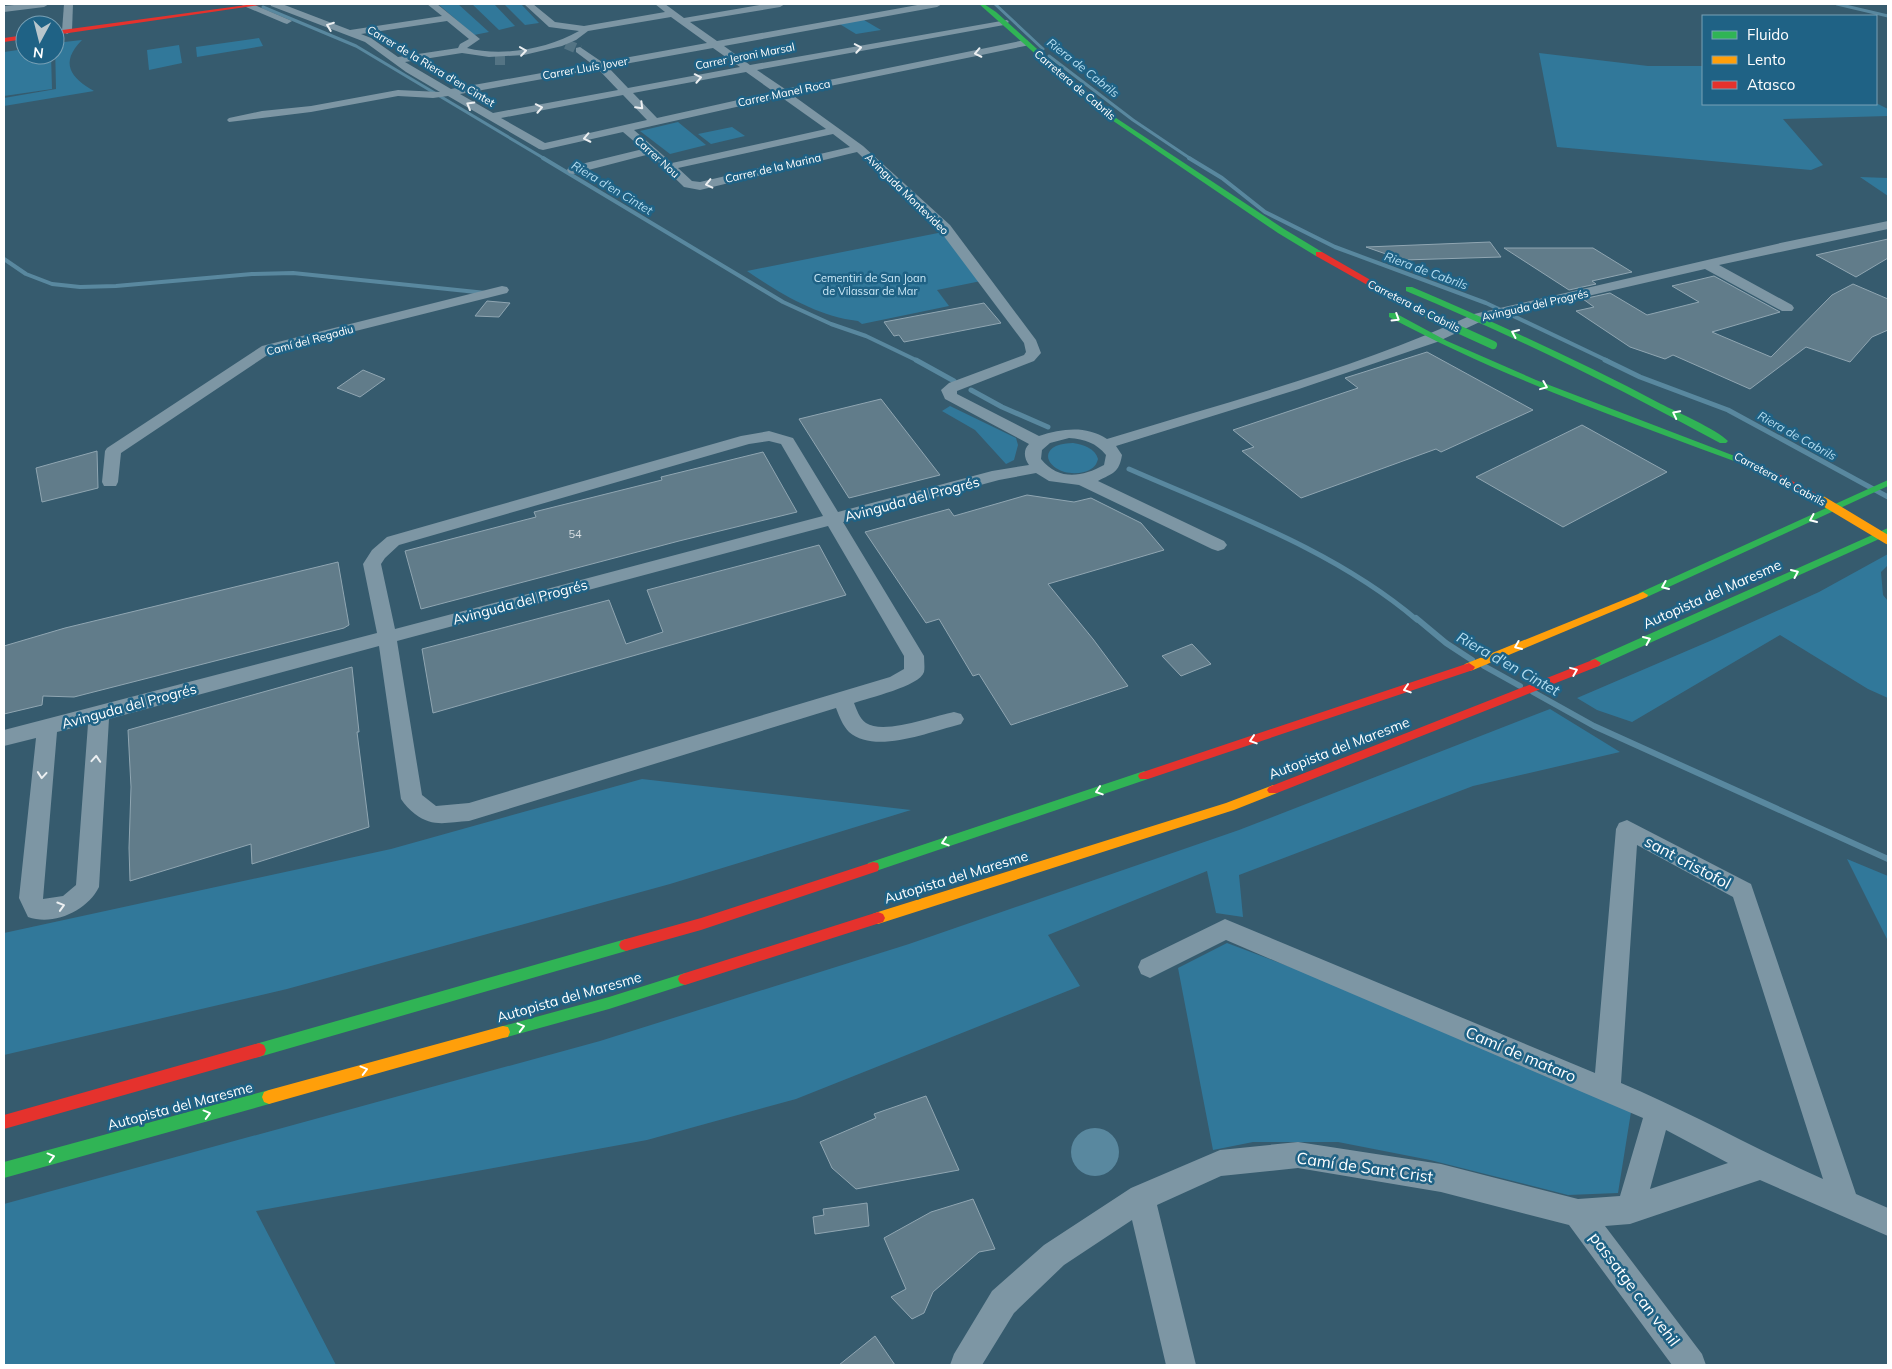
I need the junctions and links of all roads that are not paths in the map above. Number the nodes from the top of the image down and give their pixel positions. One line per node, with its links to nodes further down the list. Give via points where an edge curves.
1 (44, 4): 12 (street)
2 (68, 4): 19 (street)
3 (219, 4): 19 (main road)
4 (274, 4): 22 (street, Carrer de la Riera d'en Cintet, one-way to 4)
5 (432, 4): 14 (street)
6 (530, 4): 21 (street, via 548,23)
7 (659, 4): 13 (street, Avinguda Montevideo)
8 (780, 4): 15 (street)
9 (937, 4): 24 (street, Carrer Lluís Jover)
10 (981, 4): 16 (main road, Carretera de Cabrils)
11 (252, 5): 17 (street); 19 (main road)
12 (4, 9)
13 (671, 14): 15 (street, Avinguda Montevideo); 21 (street)
14 (450, 18): 22 (street); 25 (street, via 475,39 467,42)
15 (681, 21): 24 (street, Avinguda Montevideo)
16 (1004, 22): 23 (main road, Carretera de Cabrils); 29 (street, Carrer Jeroni Marsal, one-way to 16)
17 (296, 25)
18 (65, 28): 19 (main road)
19 (68, 28): 20 (main road)
20 (65, 29)
21 (584, 29): 25 (street, one-way to 21, via 500,54 529,51 562,43)
22 (349, 33): 27 (street, Carrer de la Riera d'en Cintet, via 368,40)
23 (1026, 43): 32 (street, Carrer Manel Roca, one-way to 32); 45 (main road, Carretera de Cabrils, via 1105,113)
24 (712, 44): 28 (street, Carrer Lluís Jover); 29 (street, Avinguda Montevideo)
25 (462, 50): 27 (street)
26 (580, 50): 28 (street)
27 (396, 60): 31 (street, Carrer de la Riera d'en Cintet)
28 (600, 66): 30 (street); 31 (street, Carrer Lluís Jover, via 506,78)
29 (749, 68): 30 (street, Carrer Jeroni Marsal, one-way to 29); 32 (street, Avinguda Montevideo)
30 (625, 92): 33 (street, Carrer Jeroni Marsal, one-way to 30); 35 (street, one-way to 35)
31 (449, 93): 33 (street, Carrer de la Riera d'en Cintet, one-way to 31); 34 (street, Carrer Lluís Jover, via 424,96 398,93)
32 (783, 93): 35 (street, Carrer Manel Roca); 37 (street, Avinguda Montevideo)
33 (491, 118): 38 (street, Carrer de la Riera d'en Cintet)
34 (233, 120)
35 (655, 122): 36 (street, Carrer Manel Roca)
36 (626, 129): 38 (street, Carrer Manel Roca, one-way to 38); 40 (street, Carrer Nou)
37 (832, 131): 39 (street, Avinguda Montevideo); 41 (street)
38 (543, 148)
39 (859, 148): 43 (street, Carrer de la Marina, one-way to 43, via 700,186); 55 (street, Avinguda Montevideo, via 946,228 1031,343 1034,353 1029,358 954,386 949,390 950,396)
40 (652, 150): 41 (street, Carrer Nou); 42 (street)
41 (669, 168): 43 (street, Carrer Nou)
42 (573, 170)
43 (688, 184)
44 (1888, 225): 46 (street, Avinguda del Progrés)
45 (1319, 254): 47 (main road); 51 (main road); 53 (main road, Carretera de Cabrils, bridge, via 1430,316)
46 (1708, 264): 49 (street); 51 (street, Avinguda del Progrés)
47 (1344, 282)
48 (502, 290): 60 (street, Camí del Regadiu, via 267,349 113,451)
49 (1787, 308)
50 (1385, 310): 52 (main road, one-way to 52)
51 (1479, 317): 52 (street, Avinguda del Progrés); 58 (main road, one-way to 51, via 1750,457 1681,417)
52 (1432, 339): 56 (street, Avinguda del Progrés); 58 (main road, one-way to 58, via 1584,402)
53 (1497, 347)
54 (1626, 405): 58 (main road, Carretera de Cabrils)
55 (1038, 442): 56 (street, via 1053,435 1069,433 1096,438); 57 (street, via 1031,453)
56 (1106, 444): 59 (street, via 1114,454 1112,467 1102,475)
57 (1037, 468): 59 (street, via 1067,481); 62 (street, Avinguda del Progrés, via 998,475)
58 (1761, 468): 64 (main road, Carretera de Cabrils, bridge)
59 (1084, 481): 65 (street)
60 (110, 482)
61 (1888, 484): 75 (main road, Autopista del Maresme, one-way to 75, via 1663,587 1453,673 701,924)
62 (833, 520): 66 (street, Avinguda del Progrés); 66 (street, via 787,441 768,436 747,439 392,542 372,564); 67 (street, via 914,656 914,672 897,682)
63 (1888, 531): 77 (main road, Autopista del Maresme, one-way to 63, via 618,1000 1230,807 1602,660)
64 (1888, 540)
65 (1218, 545)
66 (388, 637): 67 (street, via 412,799 432,815 469,812); 68 (street, Avinguda del Progrés)
67 (842, 700): 69 (street, via 856,727 868,734 884,735)
68 (99, 714): 70 (street, Avinguda del Progrés); 70 (street, one-way to 68, via 31,898 36,910 61,908 81,897 87,887)
69 (954, 719)
70 (47, 727): 71 (street, Avinguda del Progrés)
71 (4, 738)
72 (1150, 967): 73 (street, Camí de mataro, via 1225,929)
73 (1607, 1090): 74 (street, Camí de mataro); 79 (street, sant cristofol, via 1626,829 1743,891)
74 (1658, 1112): 76 (street, Camí de mataro); 80 (street)
75 (4, 1122)
76 (1761, 1166): 79 (street, Camí de mataro); 80 (street, Camí de Sant Crist)
77 (4, 1170)
78 (1141, 1198): 81 (street, Camí de Sant Crist, via 1220,1163 1298,1155 1442,1178); 83 (street, Camí de Sant Crist, via 1054,1255 1003,1302); 84 (street)
79 (1845, 1203): 82 (street, Camí de mataro)
80 (1630, 1210): 81 (street, Camí de Sant Crist)
81 (1578, 1213): 85 (street, passatge can vehil)
82 (1888, 1222)
83 (965, 1365)
84 (1181, 1365)
85 (1691, 1365)

